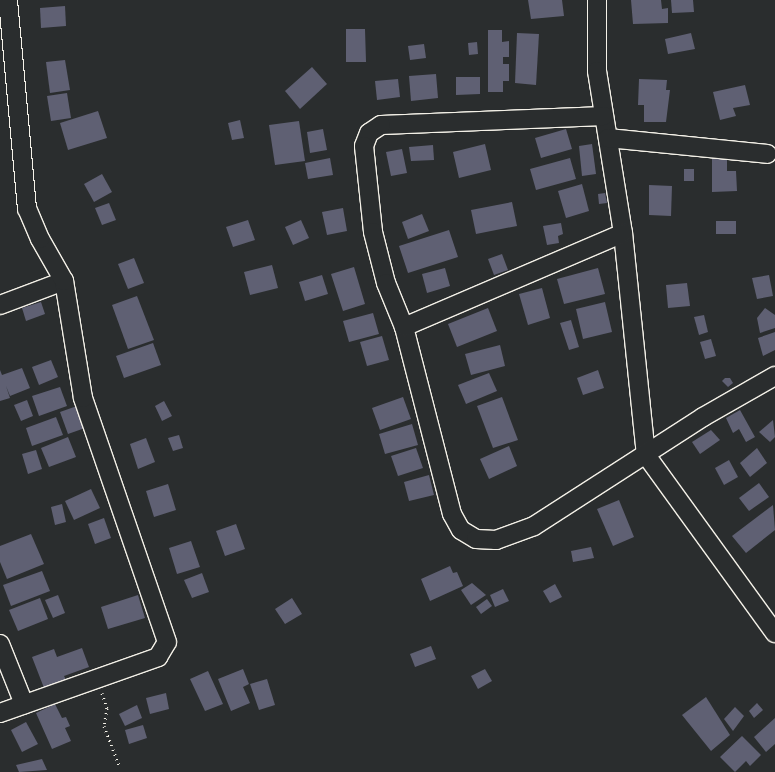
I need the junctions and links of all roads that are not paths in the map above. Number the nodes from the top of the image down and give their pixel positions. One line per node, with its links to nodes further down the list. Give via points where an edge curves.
1 (8, 0): 7 (street, via 27,209)
2 (597, 0): 3 (street, via 597,71)
3 (604, 116): 4 (street); 9 (street, via 381,124 369,134 364,146 373,232 386,283)
4 (608, 138): 5 (street); 6 (street)
5 (767, 154)
6 (623, 233): 9 (street); 11 (street)
7 (64, 281): 8 (street); 14 (street, via 83,398 167,642 158,658)
8 (0, 305)
9 (404, 327): 11 (street, via 452,514 461,530 476,539 496,540 534,526)
10 (775, 376): 11 (street, via 703,416)
11 (646, 455): 12 (street)
12 (775, 633)
13 (0, 644): 14 (street)
14 (24, 704): 15 (street)
15 (0, 713)

